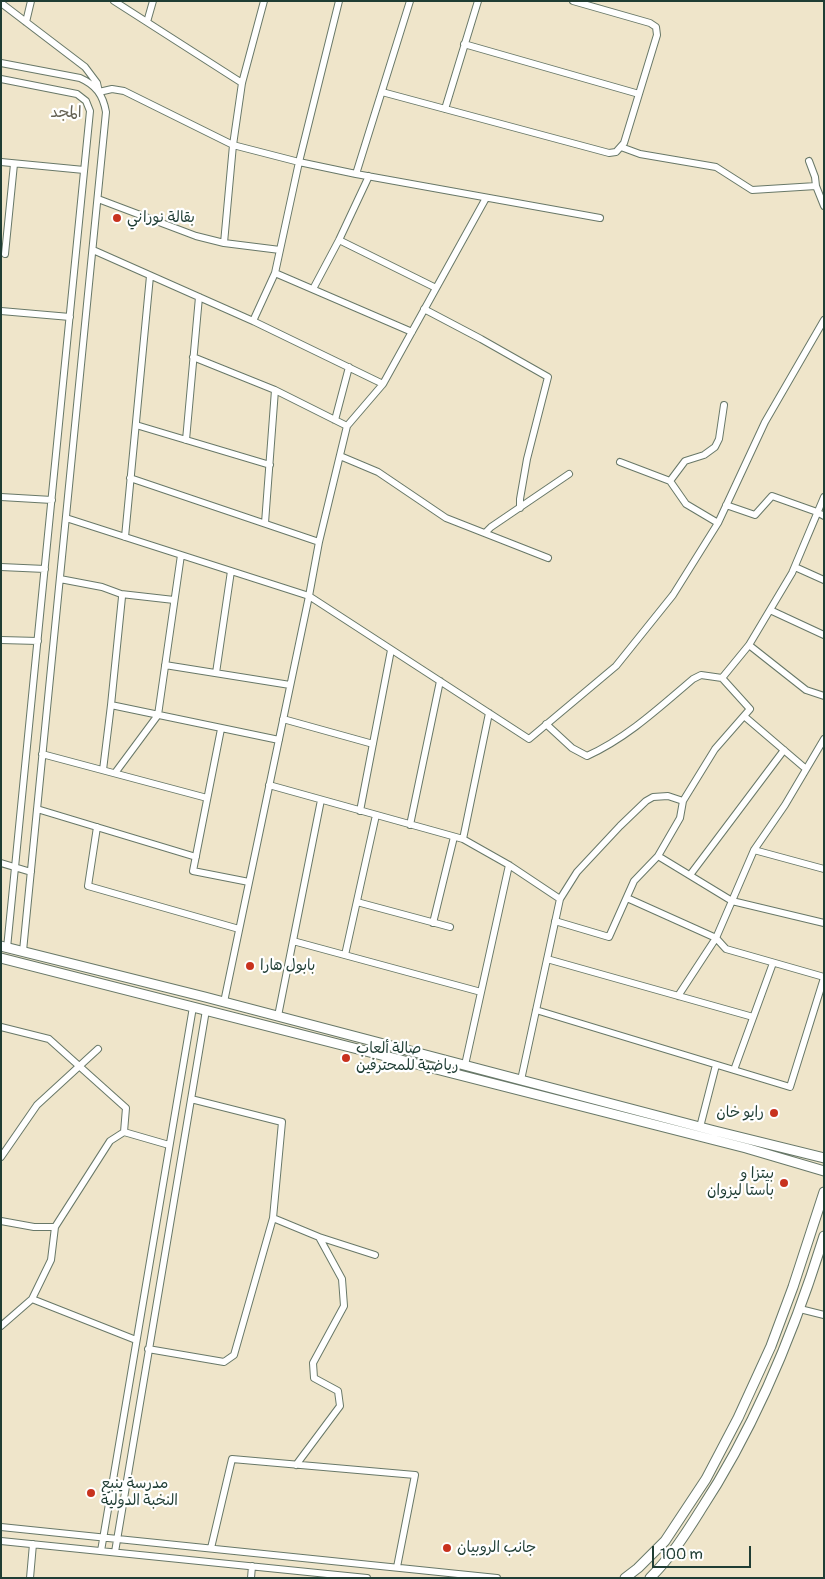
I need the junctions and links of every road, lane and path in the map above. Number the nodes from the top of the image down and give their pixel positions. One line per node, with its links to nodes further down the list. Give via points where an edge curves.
1 (31, 1): 10 (street)
2 (114, 1): 11 (street)
3 (153, 1): 11 (street)
4 (264, 1): 15 (street)
5 (339, 1): 24 (street)
6 (410, 1): 17 (street)
7 (478, 1): 12 (street)
8 (573, 1): 18 (street, via 656,27 657,35)
9 (1, 3): 10 (street)
10 (26, 22): 16 (street, via 85,67 97,83)
11 (147, 22): 15 (street)
12 (464, 44): 18 (street); 19 (street)
13 (1, 63): 16 (street, via 80,78)
14 (1, 79): 26 (street, via 78,94 86,101 90,111)
15 (242, 83): 20 (street)
16 (99, 92): 20 (street, via 124,90); 31 (street, via 106,112)
17 (382, 92): 19 (street); 27 (street)
18 (639, 94): 21 (street)
19 (444, 109): 21 (street, via 609,153)
20 (233, 145): 24 (street); 35 (street)
21 (621, 147): 29 (street, via 640,154 716,167 752,190)
22 (809, 161): 29 (street)
23 (1, 162): 25 (street)
24 (299, 162): 27 (street); 37 (street)
25 (14, 164): 26 (street); 38 (street)
26 (84, 170): 46 (street)
27 (356, 174): 28 (street)
28 (369, 176): 30 (street); 34 (street)
29 (816, 186): 32 (street)
30 (486, 198): 33 (street); 41 (street)
31 (98, 199): 35 (street, via 196,236); 36 (street)
32 (824, 206)
33 (600, 218)
34 (339, 240): 41 (street); 42 (street)
35 (224, 243): 37 (street)
36 (93, 250): 40 (street); 72 (street)
37 (280, 250): 39 (street)
38 (5, 254)
39 (275, 273): 42 (street); 48 (street)
40 (150, 276): 43 (street); 56 (street)
41 (436, 288): 44 (street)
42 (313, 289): 49 (street)
43 (198, 297): 48 (street); 50 (street)
44 (424, 309): 49 (street); 69 (street, via 548,377 527,459)
45 (1, 312): 46 (street)
46 (70, 317): 67 (street)
47 (824, 320): 68 (street, via 764,422)
48 (253, 321): 51 (street)
49 (412, 332): 52 (street)
50 (193, 357): 53 (street); 58 (street)
51 (349, 367): 52 (street); 55 (street)
52 (383, 384): 57 (street)
53 (276, 390): 55 (street); 61 (street)
54 (724, 405): 64 (street, via 715,447 685,461)
55 (335, 420): 57 (street)
56 (136, 425): 58 (street); 63 (street)
57 (347, 426): 59 (street)
58 (186, 440): 61 (street)
59 (340, 456): 75 (street, via 378,472 446,518); 77 (street)
60 (620, 462): 64 (street)
61 (270, 465): 73 (street)
62 (569, 474): 69 (street)
63 (130, 478): 73 (street); 76 (street)
64 (670, 480): 74 (street, via 686,504)
65 (1, 497): 67 (street)
66 (824, 497): 70 (street)
67 (52, 500): 82 (street)
68 (726, 505): 70 (street, via 755,515 772,496); 74 (street)
69 (520, 508): 75 (street)
70 (817, 512): 71 (street); 81 (street)
71 (824, 516)
72 (66, 518): 76 (street); 84 (street)
73 (266, 523): 77 (street)
74 (718, 523): 106 (street, via 673,594 616,666)
75 (485, 533): 79 (street)
76 (125, 537): 78 (street)
77 (319, 542): 86 (street)
78 (181, 555): 83 (street); 88 (street)
79 (548, 558)
80 (1, 567): 82 (street)
81 (795, 567): 85 (street); 89 (street)
82 (45, 569): 92 (street)
83 (231, 571): 86 (street); 96 (street)
84 (60, 579): 88 (street, via 121,594); 112 (street)
85 (824, 580)
86 (309, 596): 94 (street); 99 (street)
87 (122, 597): 101 (street)
88 (174, 600): 95 (street)
89 (770, 610): 90 (street); 93 (street)
90 (824, 635)
91 (1, 640): 92 (street)
92 (38, 641): 132 (street)
93 (749, 645): 97 (street); 100 (street, via 806,690)
94 (392, 650): 98 (street); 110 (street)
95 (165, 665): 96 (street); 103 (street)
96 (216, 673): 99 (street)
97 (722, 678): 104 (street, via 750,709); 106 (street, via 701,675 639,724 587,756 572,748)
98 (440, 681): 102 (street); 123 (street)
99 (290, 685): 105 (street)
100 (824, 696)
101 (111, 705): 103 (street); 114 (street)
102 (489, 713): 106 (street, via 529,739); 126 (street)
103 (158, 715): 107 (street); 115 (street)
104 (744, 716): 111 (street); 119 (street, via 715,749)
105 (283, 719): 109 (street); 110 (street)
106 (546, 724)
107 (221, 729): 109 (street); 117 (street)
108 (824, 739): 113 (street)
109 (279, 740): 116 (street)
110 (373, 744): 121 (street)
111 (784, 750): 113 (street); 135 (street)
112 (42, 754): 114 (street); 120 (street)
113 (806, 769): 127 (street)
114 (103, 770): 115 (street)
115 (115, 773): 117 (street)
116 (269, 785): 118 (street); 136 (street)
117 (207, 798): 129 (street)
118 (321, 800): 121 (street); 147 (street)
119 (683, 802): 128 (street, via 680,818); 138 (street, via 668,796 646,801 577,872)
120 (37, 809): 124 (street); 134 (street)
121 (360, 811): 122 (street)
122 (376, 815): 123 (street); 140 (street)
123 (410, 825): 125 (street)
124 (97, 827): 129 (street); 145 (street, via 88,886)
125 (454, 836): 126 (street); 142 (street)
126 (463, 839): 131 (street)
127 (754, 850): 133 (street); 139 (street)
128 (658, 856): 135 (street); 137 (street, via 634,881)
129 (196, 857): 136 (street, via 193,871)
130 (1, 863): 132 (street)
131 (509, 865): 138 (street); 155 (street)
132 (15, 868): 134 (street); 148 (street)
133 (824, 869)
134 (31, 872): 149 (street)
135 (690, 875): 139 (street)
136 (249, 882): 145 (street)
137 (626, 898): 141 (street, via 609,936); 146 (street)
138 (560, 899): 141 (street)
139 (732, 901): 143 (street); 146 (street)
140 (357, 902): 142 (street); 150 (street)
141 (555, 921): 152 (street)
142 (433, 923): 144 (street)
143 (824, 923)
144 (450, 928)
145 (239, 929): 157 (street)
146 (716, 938): 153 (street, via 726,949); 156 (street)
147 (293, 941): 150 (street); 161 (street)
148 (4, 947): 149 (main road)
149 (23, 952): 157 (main road)
150 (345, 955): 155 (street)
151 (1, 958): 158 (main road)
152 (547, 959): 156 (street); 160 (street)
153 (773, 962): 154 (street); 162 (street)
154 (824, 978): 168 (street, via 790,1088)
155 (481, 992): 165 (street)
156 (678, 996): 162 (street)
157 (224, 1002): 161 (main road)
158 (193, 1007): 159 (main road); 173 (street)
159 (206, 1010): 170 (street); 176 (main road, via 746,1148)
160 (536, 1010): 166 (street); 169 (street)
161 (278, 1016): 165 (main road)
162 (753, 1017): 168 (street)
163 (1, 1027): 167 (street, via 49,1039)
164 (98, 1049): 167 (street)
165 (465, 1065): 169 (main road)
166 (716, 1065): 168 (street); 171 (street)
167 (79, 1066): 172 (street, via 126,1108); 174 (street, via 37,1105)
168 (734, 1070)
169 (520, 1080): 171 (main road)
170 (190, 1099): 178 (street, via 282,1122); 189 (street)
171 (700, 1127): 175 (main road)
172 (124, 1132): 173 (street); 180 (street, via 110,1141)
173 (169, 1145): 188 (street)
174 (1, 1157)
175 (824, 1158)
176 (824, 1171)
177 (824, 1192): 205 (main road, via 771,1346 738,1418 706,1479 665,1541)
178 (273, 1218): 182 (street); 189 (street, via 234,1355 224,1362)
179 (1, 1221): 180 (street)
180 (55, 1227): 184 (street, via 51,1260)
181 (824, 1236): 185 (main road)
182 (319, 1237): 183 (street); 190 (street, via 342,1279 344,1306 313,1363 314,1378 338,1391 340,1406)
183 (374, 1255)
184 (32, 1299): 187 (street); 188 (street)
185 (800, 1309): 186 (street); 206 (main road, via 758,1409 716,1487 674,1550)
186 (824, 1315)
187 (1, 1326)
188 (136, 1340): 192 (street)
189 (148, 1348): 193 (street)
190 (296, 1465): 196 (street, via 232,1459); 200 (street, via 415,1475)
191 (1, 1527): 192 (street)
192 (102, 1537): 193 (street); 197 (street)
193 (116, 1539): 196 (street); 198 (street)
194 (1, 1541): 195 (street)
195 (33, 1544): 197 (street); 201 (street)
196 (211, 1548): 200 (street)
197 (100, 1551): 198 (street)
198 (115, 1552): 199 (street)
199 (252, 1566): 202 (street); 203 (street)
200 (397, 1567): 204 (street)
201 (30, 1578)
202 (251, 1578)
203 (368, 1578)
204 (497, 1578)
205 (625, 1578)
206 (650, 1578)

